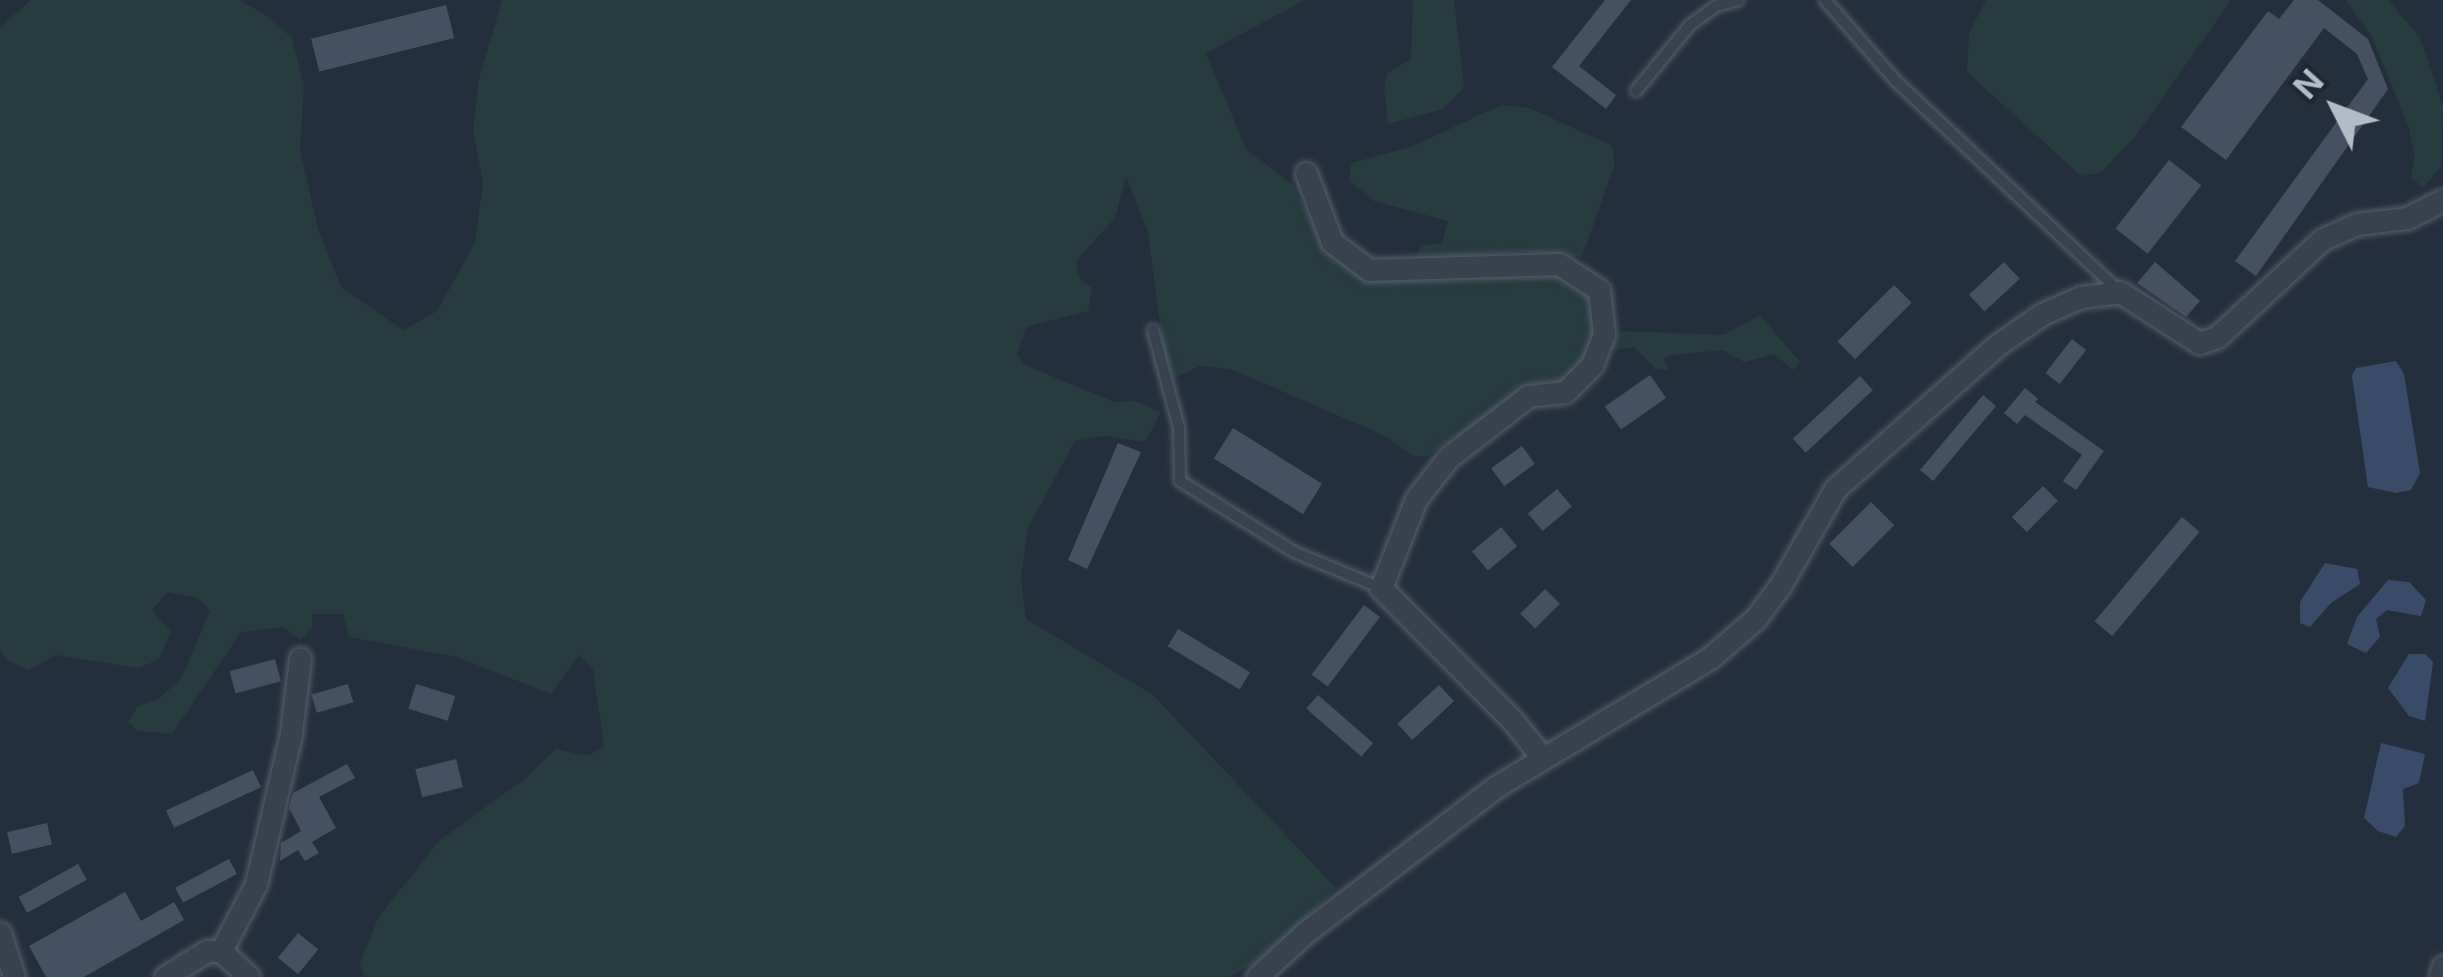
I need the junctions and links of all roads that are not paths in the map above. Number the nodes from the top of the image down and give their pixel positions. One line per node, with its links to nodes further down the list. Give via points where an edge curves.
1 (1738, 0): 3 (lane, via 1690,25)
2 (1825, 0): 6 (lane, via 1897,81)
3 (1636, 91)
4 (1306, 173): 8 (street, via 1332,242 1370,270 1559,264 1589,280 1604,311 1592,365 1575,385 1528,396 1448,458 1416,499)
5 (2443, 200): 6 (street, via 2408,218 2323,238 2217,338 2199,343)
6 (2120, 292): 10 (street, via 2081,297 1996,346 1834,489 1755,619 1646,700)
7 (1153, 330): 8 (lane, via 1179,428 1180,481 1294,552)
8 (1381, 588): 10 (street)
9 (300, 658): 12 (street, via 256,884)
10 (1541, 756): 17 (street)
11 (0, 933): 14 (street)
12 (221, 951): 15 (street); 16 (street)
13 (2443, 966): 18 (street)
14 (14, 977)
15 (165, 977)
16 (249, 977)
17 (1257, 977)
18 (2440, 977)

